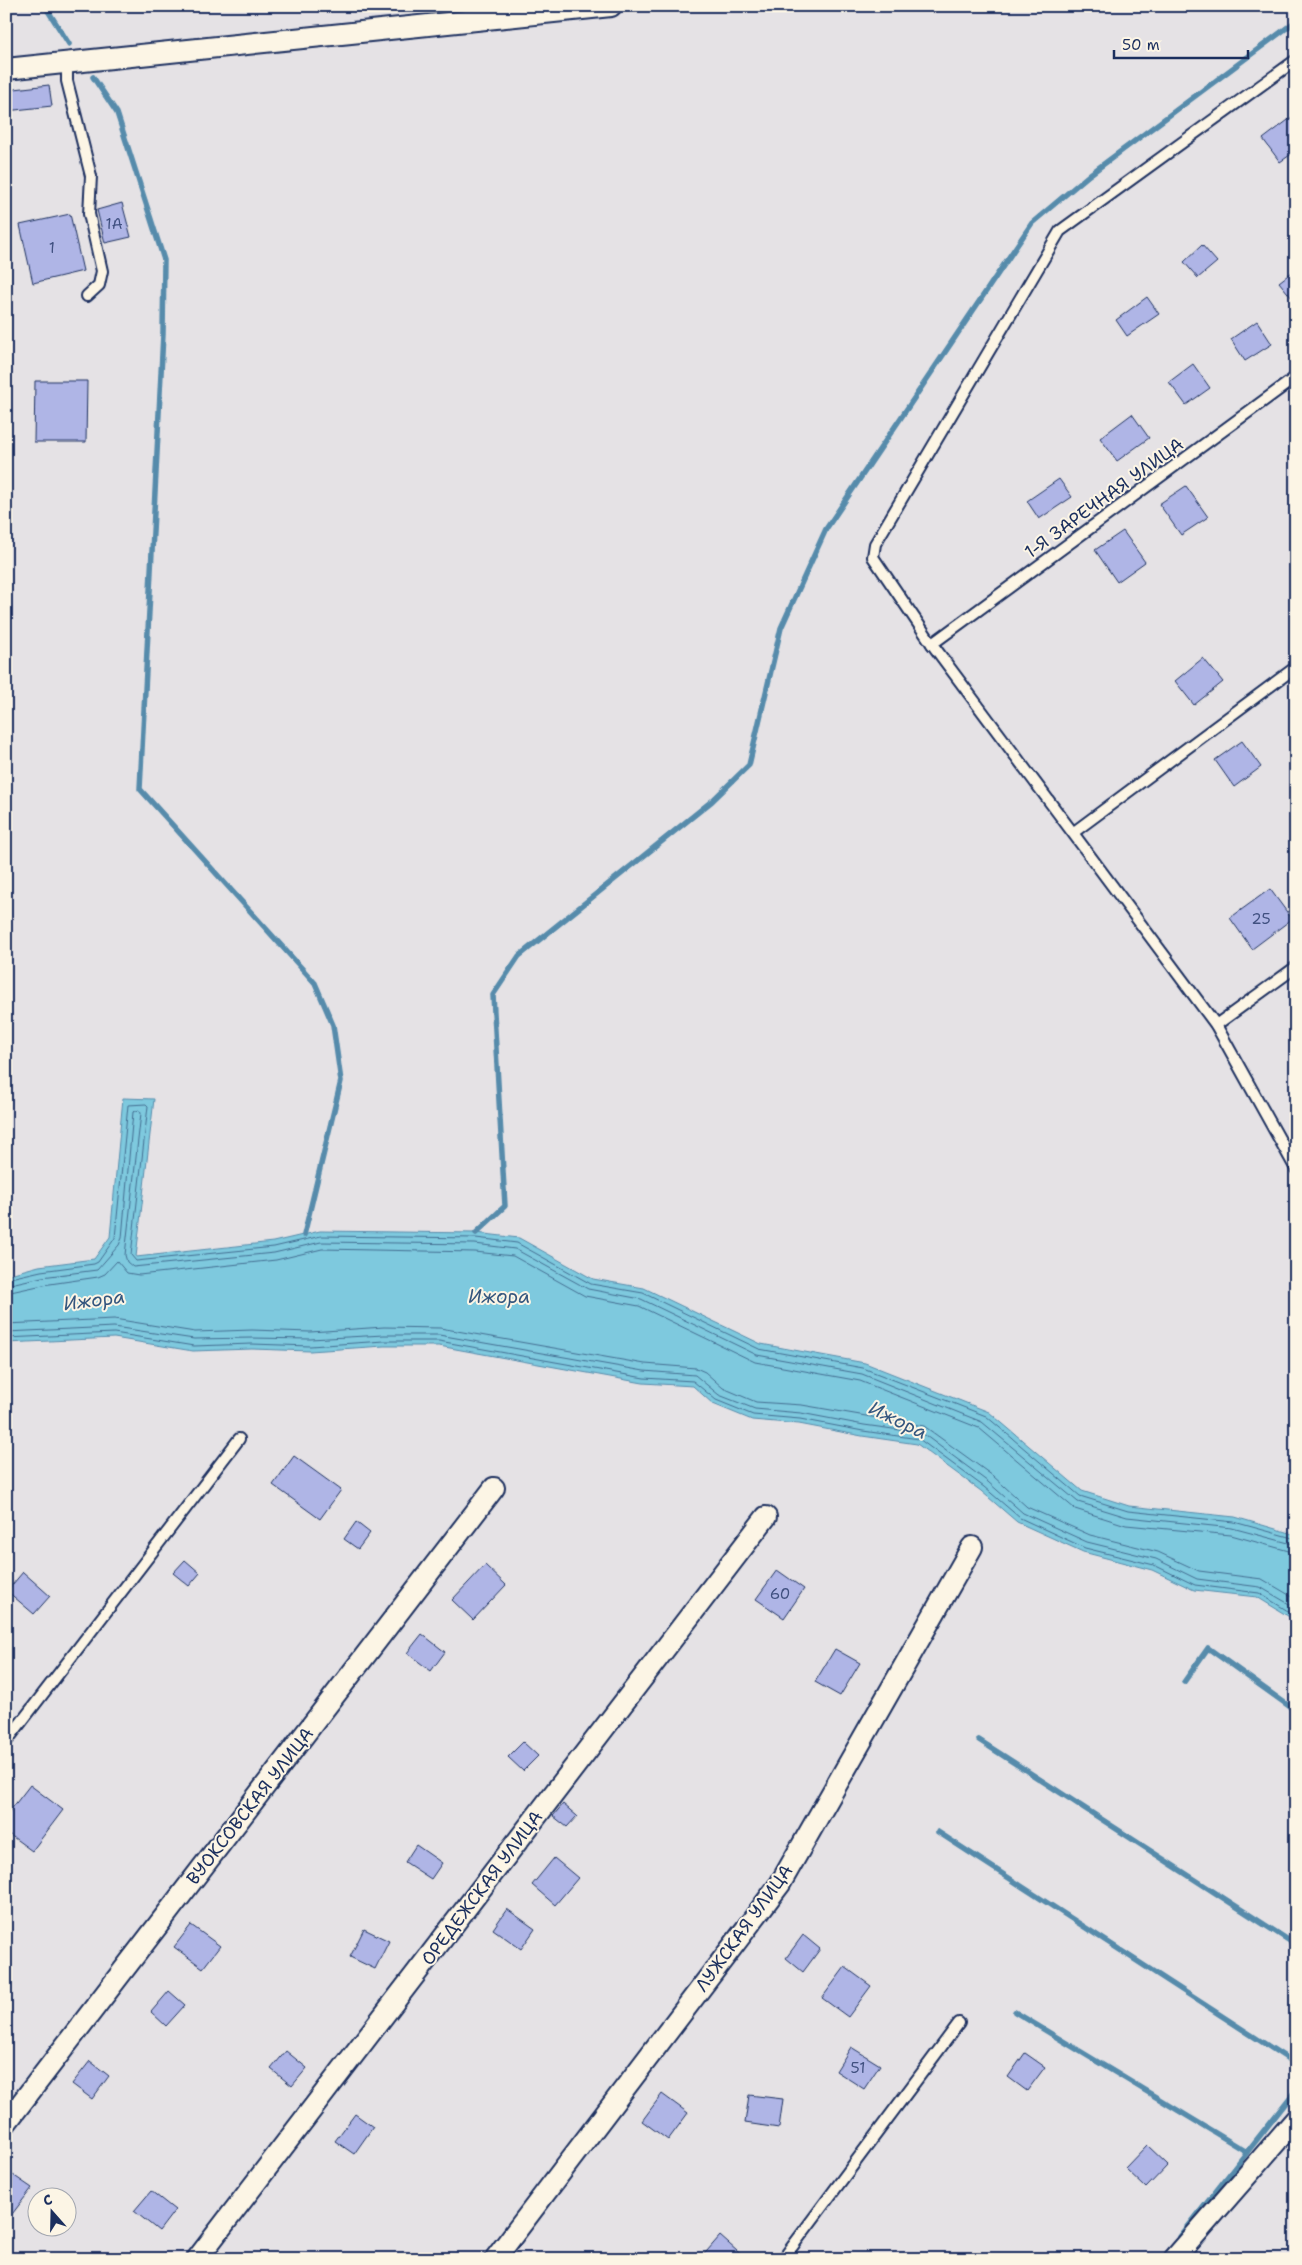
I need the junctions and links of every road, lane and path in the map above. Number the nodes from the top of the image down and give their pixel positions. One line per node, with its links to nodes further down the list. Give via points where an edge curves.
1 (611, 6): 3 (street)
2 (1296, 60): 7 (lane, via 1060,231 874,544 873,557)
3 (67, 64): 4 (street); 5 (lane, via 67,81 91,176 90,214 102,271 100,285)
4 (6, 69)
5 (87, 296)
6 (1296, 377): 7 (lane, 1-Я ЗАРЕЧНАЯ УЛИЦА)
7 (932, 644): 9 (lane)
8 (1296, 667): 9 (lane)
9 (1074, 832): 11 (lane)
10 (1296, 967): 11 (lane)
11 (1216, 1025): 12 (lane)
12 (1296, 1169)
13 (239, 1439): 17 (lane)
14 (494, 1488): 20 (street, ВУОКСОВСКАЯ УЛИЦА)
15 (766, 1517): 21 (street, ОРЕДЕЖСКАЯ УЛИЦА)
16 (972, 1547): 22 (street, ЛУЖСКАЯ УЛИЦА, via 780,1884)
17 (6, 1742)
18 (959, 2023): 23 (lane)
19 (1296, 2120): 24 (street)
20 (6, 2123)
21 (197, 2259)
22 (495, 2259)
23 (784, 2259)
24 (1174, 2259)

